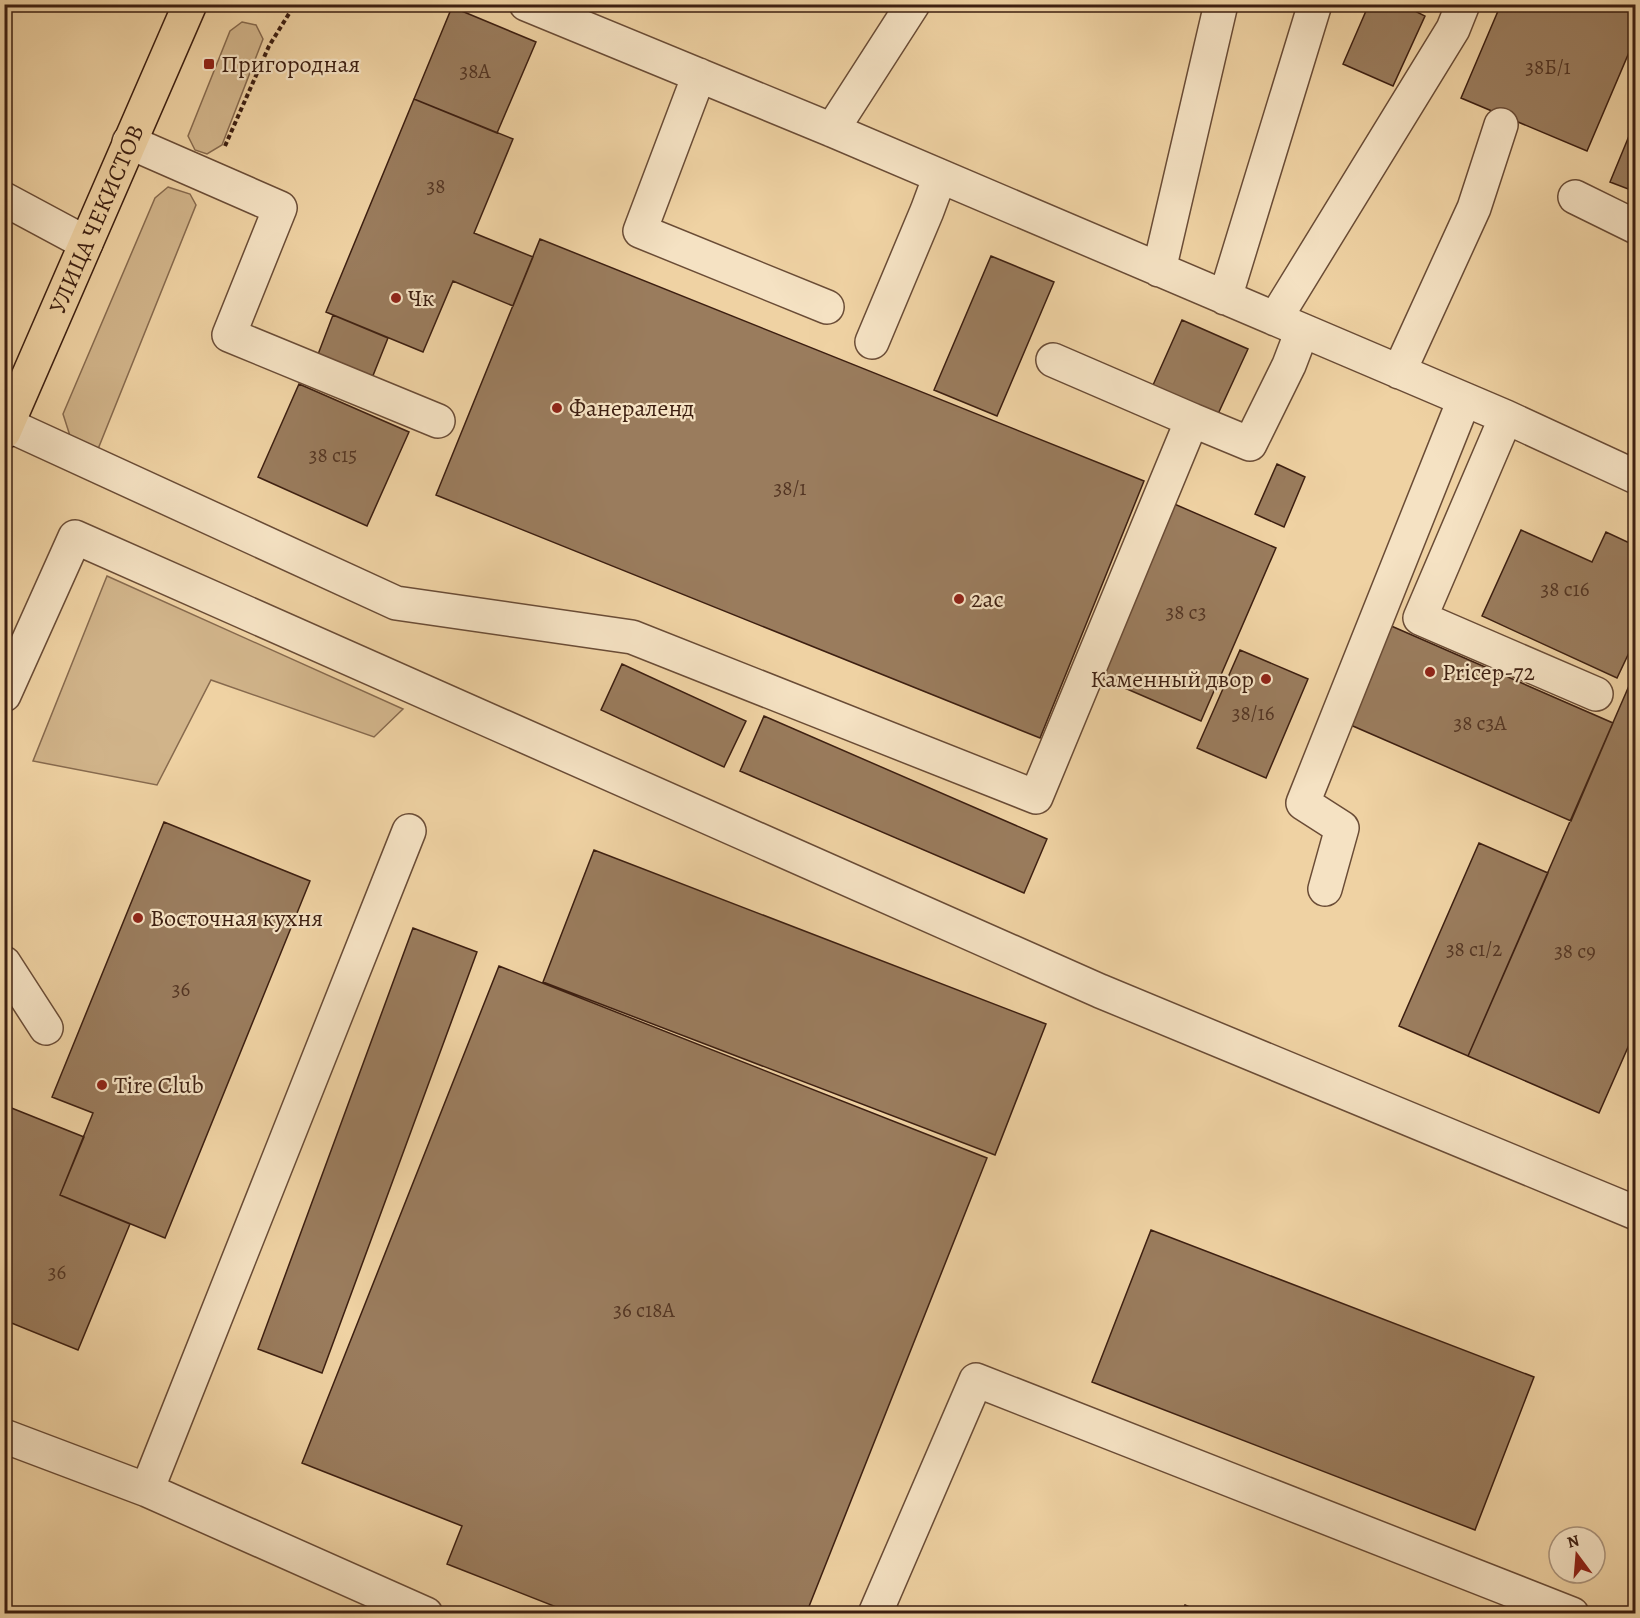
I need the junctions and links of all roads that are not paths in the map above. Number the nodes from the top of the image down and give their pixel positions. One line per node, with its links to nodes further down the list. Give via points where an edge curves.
1 (190, 4): 10 (main road, УЛИЦА ЧЕКИСТОВ)
2 (526, 4): 7 (lane)
3 (913, 4): 9 (lane)
4 (1221, 4): 16 (lane)
5 (1315, 4): 17 (lane)
6 (1463, 4): 19 (lane, via 1453,29)
7 (699, 75): 9 (lane); 18 (lane, via 640,231)
8 (1501, 125): 22 (lane, via 1474,208)
9 (832, 130): 11 (lane)
10 (129, 142): 15 (main road, УЛИЦА ЧЕКИСТОВ); 26 (lane, via 280,208 229,335)
11 (940, 176): 16 (lane); 20 (lane)
12 (1575, 197): 14 (lane)
13 (4, 199): 15 (lane)
14 (1635, 227)
15 (86, 243): 27 (main road, УЛИЦА ЧЕКИСТОВ)
16 (1159, 270): 17 (lane)
17 (1225, 298): 19 (lane)
18 (827, 307)
19 (1288, 325): 22 (lane); 25 (lane, via 1289,365 1250,444)
20 (872, 342)
21 (1053, 360): 25 (lane)
22 (1399, 372): 23 (lane)
23 (1464, 400): 24 (lane); 32 (lane, via 1303,803 1342,828)
24 (1506, 417): 28 (lane); 29 (lane, via 1420,618)
25 (1192, 420): 27 (lane, via 1036,797 632,637 396,603)
26 (438, 421)
27 (6, 429)
28 (1635, 477)
29 (1596, 694)
30 (4, 695): 35 (lane, via 75,537 1100,991)
31 (409, 831): 37 (lane)
32 (1325, 889)
33 (4, 963): 34 (lane)
34 (46, 1028)
35 (1635, 1213)
36 (4, 1436): 37 (lane)
37 (147, 1490): 38 (lane)
38 (426, 1614)
39 (875, 1614): 40 (lane, via 976,1380)
40 (1572, 1614)

